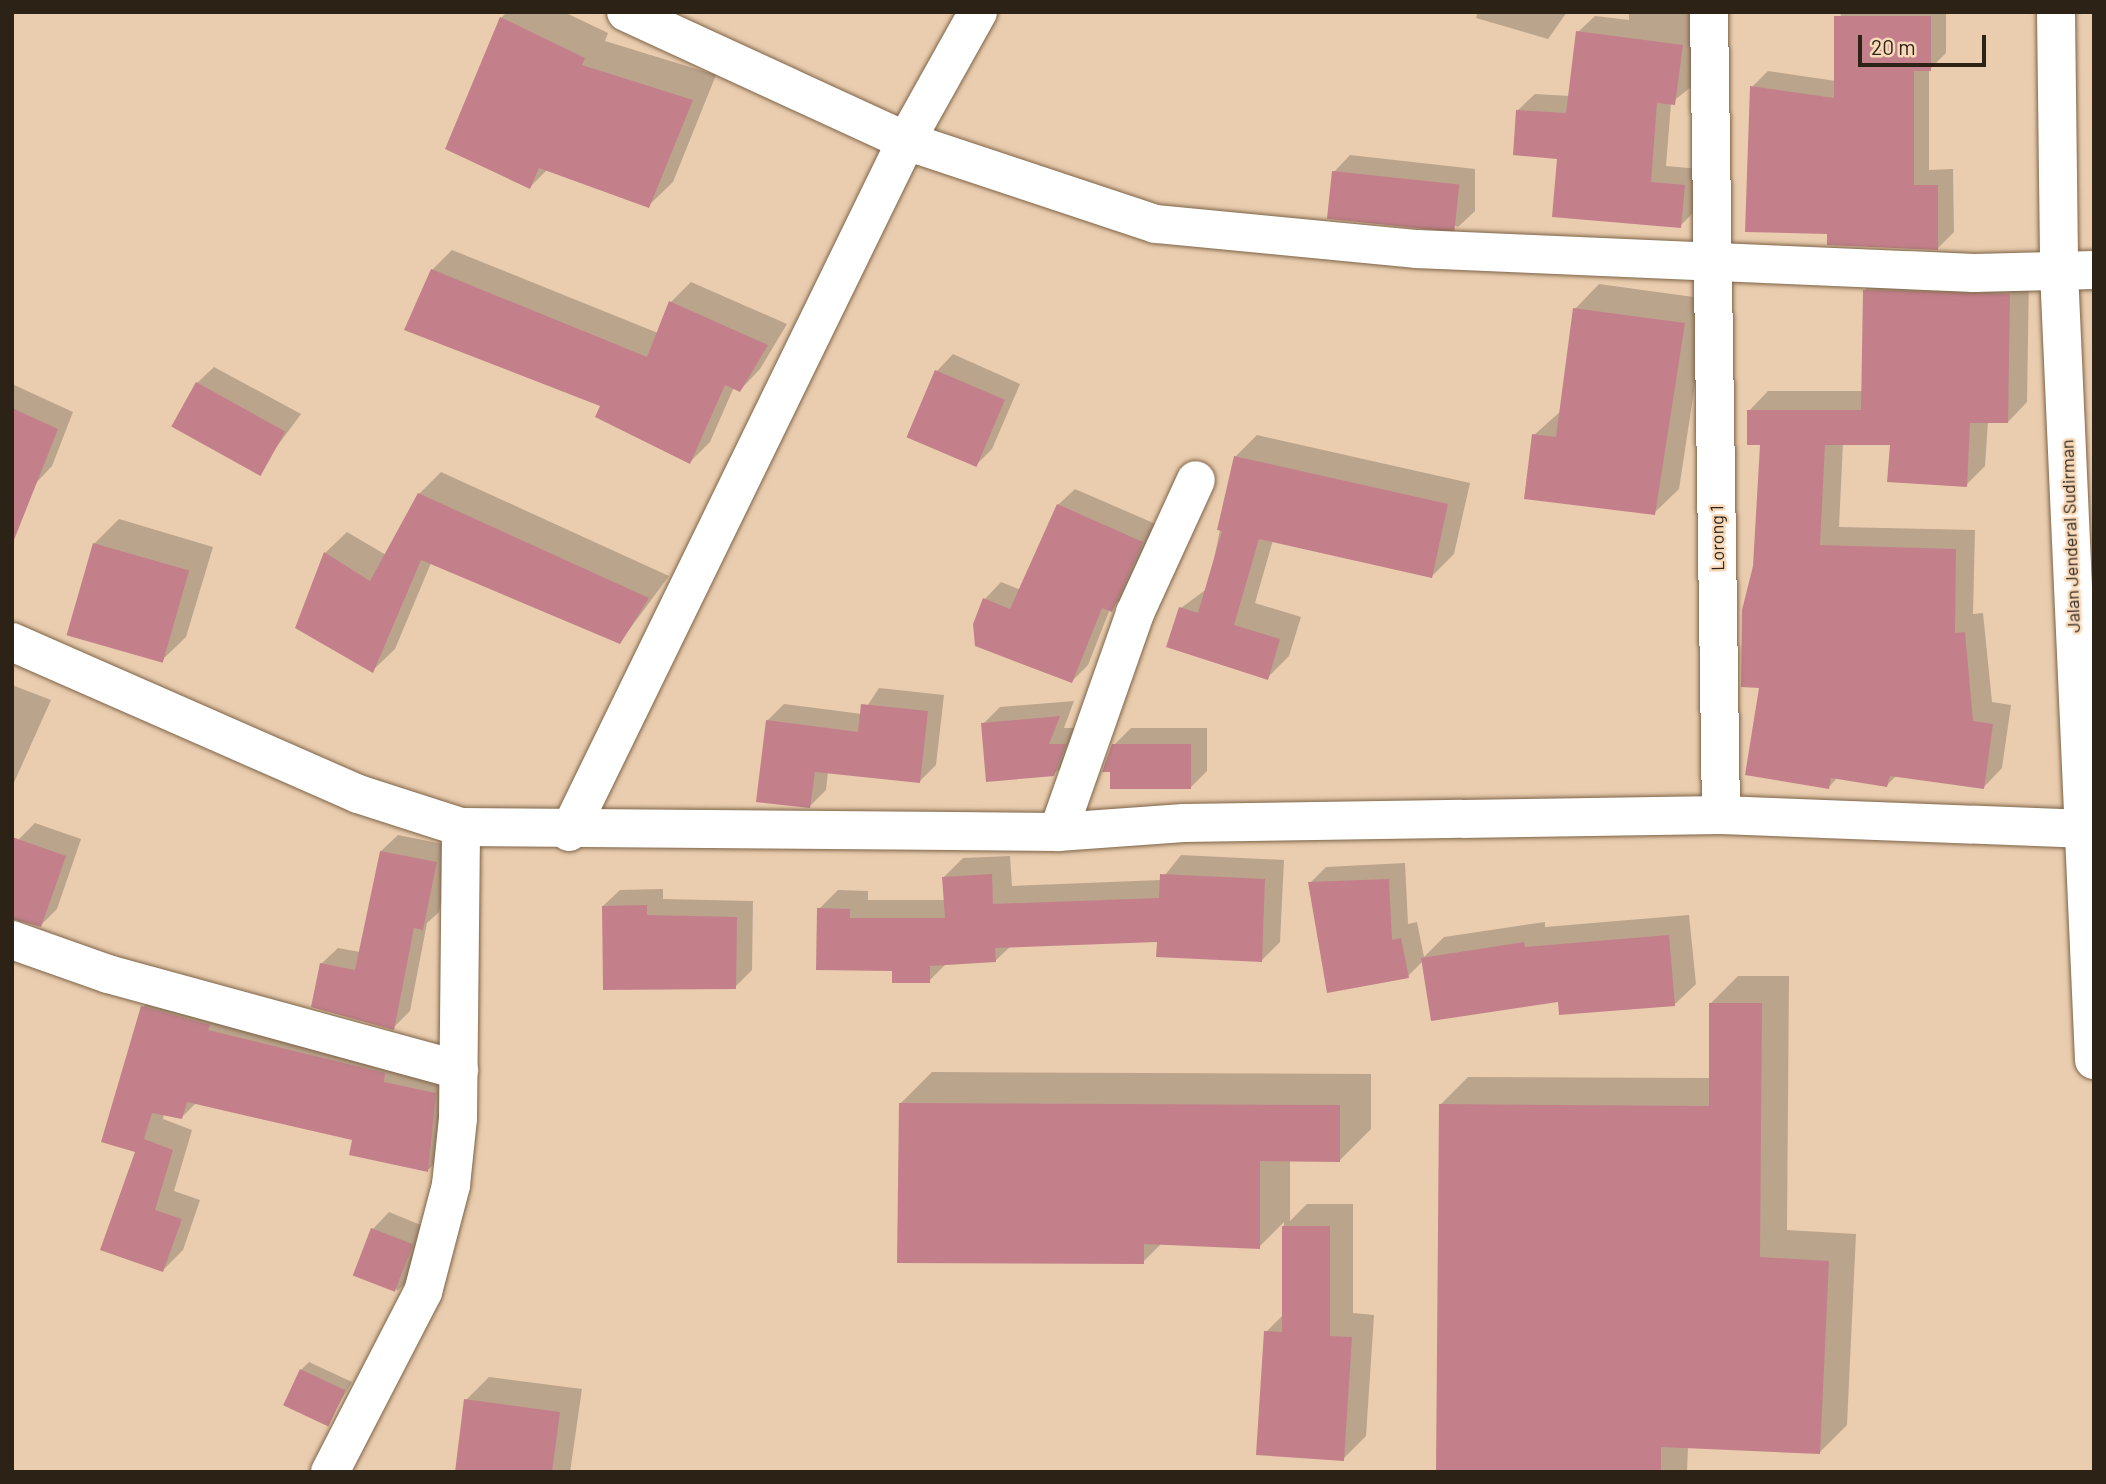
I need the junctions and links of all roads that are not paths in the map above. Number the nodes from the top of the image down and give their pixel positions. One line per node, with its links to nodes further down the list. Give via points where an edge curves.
1 (625, 12): 5 (main road)
2 (978, 12): 5 (main road)
3 (1709, 12): 6 (main road, Lorong 1)
4 (2056, 12): 7 (main road, Jalan Jenderal Sudirman)
5 (906, 141): 6 (main road, via 1156,223 1417,249); 14 (main road)
6 (1712, 261): 7 (main road); 11 (main road, Lorong 1)
7 (2076, 270): 10 (main road, Jalan Jenderal Sudirman)
8 (1196, 480): 15 (main road, via 1135,613)
9 (12, 642): 12 (main road, via 358,794)
10 (2086, 720): 13 (main road, Jalan Jenderal Sudirman)
11 (1721, 816): 13 (main road); 15 (main road, via 1184,823)
12 (461, 827): 14 (main road); 18 (main road)
13 (2081, 829): 17 (main road, Jalan Jenderal Sudirman)
14 (569, 832): 15 (main road)
15 (1058, 832)
16 (12, 940): 18 (main road, via 120,978)
17 (2094, 1060)
18 (459, 1070): 19 (main road, via 451,1185 424,1292)
19 (330, 1472)

